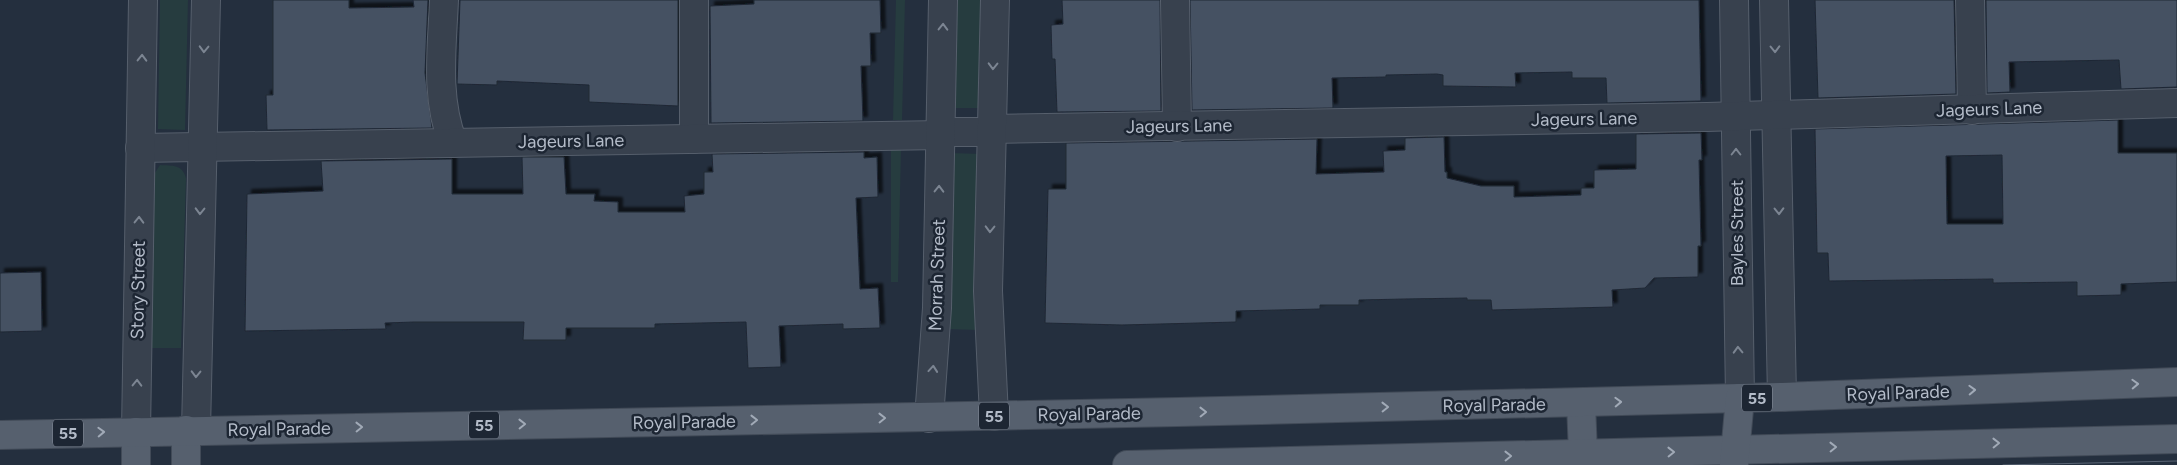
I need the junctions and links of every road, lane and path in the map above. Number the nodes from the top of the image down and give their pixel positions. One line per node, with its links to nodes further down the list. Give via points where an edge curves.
1 (143, 0): 20 (street, Story Street, one-way to 1)
2 (206, 0): 21 (street, one-way to 21)
3 (444, 0): 19 (street, via 441,88 444,121)
4 (694, 0): 18 (street)
5 (943, 0): 17 (street, Morrah Street, one-way to 5)
6 (994, 0): 16 (street, one-way to 16)
7 (1734, 0): 14 (street, Bayles Street)
8 (1774, 0): 13 (street, one-way to 13)
9 (1970, 0): 12 (street)
10 (1175, 1): 15 (street)
11 (2177, 103): 12 (street, Jageurs Lane)
12 (1972, 110): 13 (street, Jageurs Lane)
13 (1777, 114): 14 (street, Jageurs Lane); 23 (street, one-way to 23)
14 (1736, 116): 15 (street, Jageurs Lane); 24 (street, Bayles Street, one-way to 14)
15 (1176, 126): 16 (street, Jageurs Lane)
16 (992, 130): 17 (street); 26 (street, one-way to 26, via 988,291)
17 (940, 133): 18 (street, Jageurs Lane); 27 (street, Morrah Street, one-way to 17, via 937,308)
18 (694, 139): 19 (street, Jageurs Lane)
19 (452, 143): 21 (street, Jageurs Lane)
20 (140, 148): 21 (street); 29 (street, Story Street, one-way to 20)
21 (201, 149): 28 (street, one-way to 28)
22 (2177, 382): 23 (main road, Royal Parade / 55, one-way to 22)
23 (1782, 397): 24 (main road, Royal Parade / 55)
24 (1740, 398): 25 (main road, Royal Parade / 55, one-way to 24); 33 (main road, Bayles Street)
25 (1581, 402): 26 (main road, Royal Parade / 55, one-way to 25); 32 (main road)
26 (994, 416): 27 (main road, Royal Parade / 55)
27 (928, 418): 28 (main road, Royal Parade / 55, one-way to 27)
28 (191, 430): 29 (main road, Royal Parade / 55); 35 (main road)
29 (136, 432): 30 (main road, Royal Parade / 55, one-way to 29); 34 (main road)
30 (0, 435)
31 (2177, 438): 33 (main road, one-way to 31)
32 (1583, 454): 33 (main road, one-way to 33); 36 (main road, one-way to 32)
33 (1735, 457)
34 (136, 465)
35 (186, 465)
36 (1127, 465)

